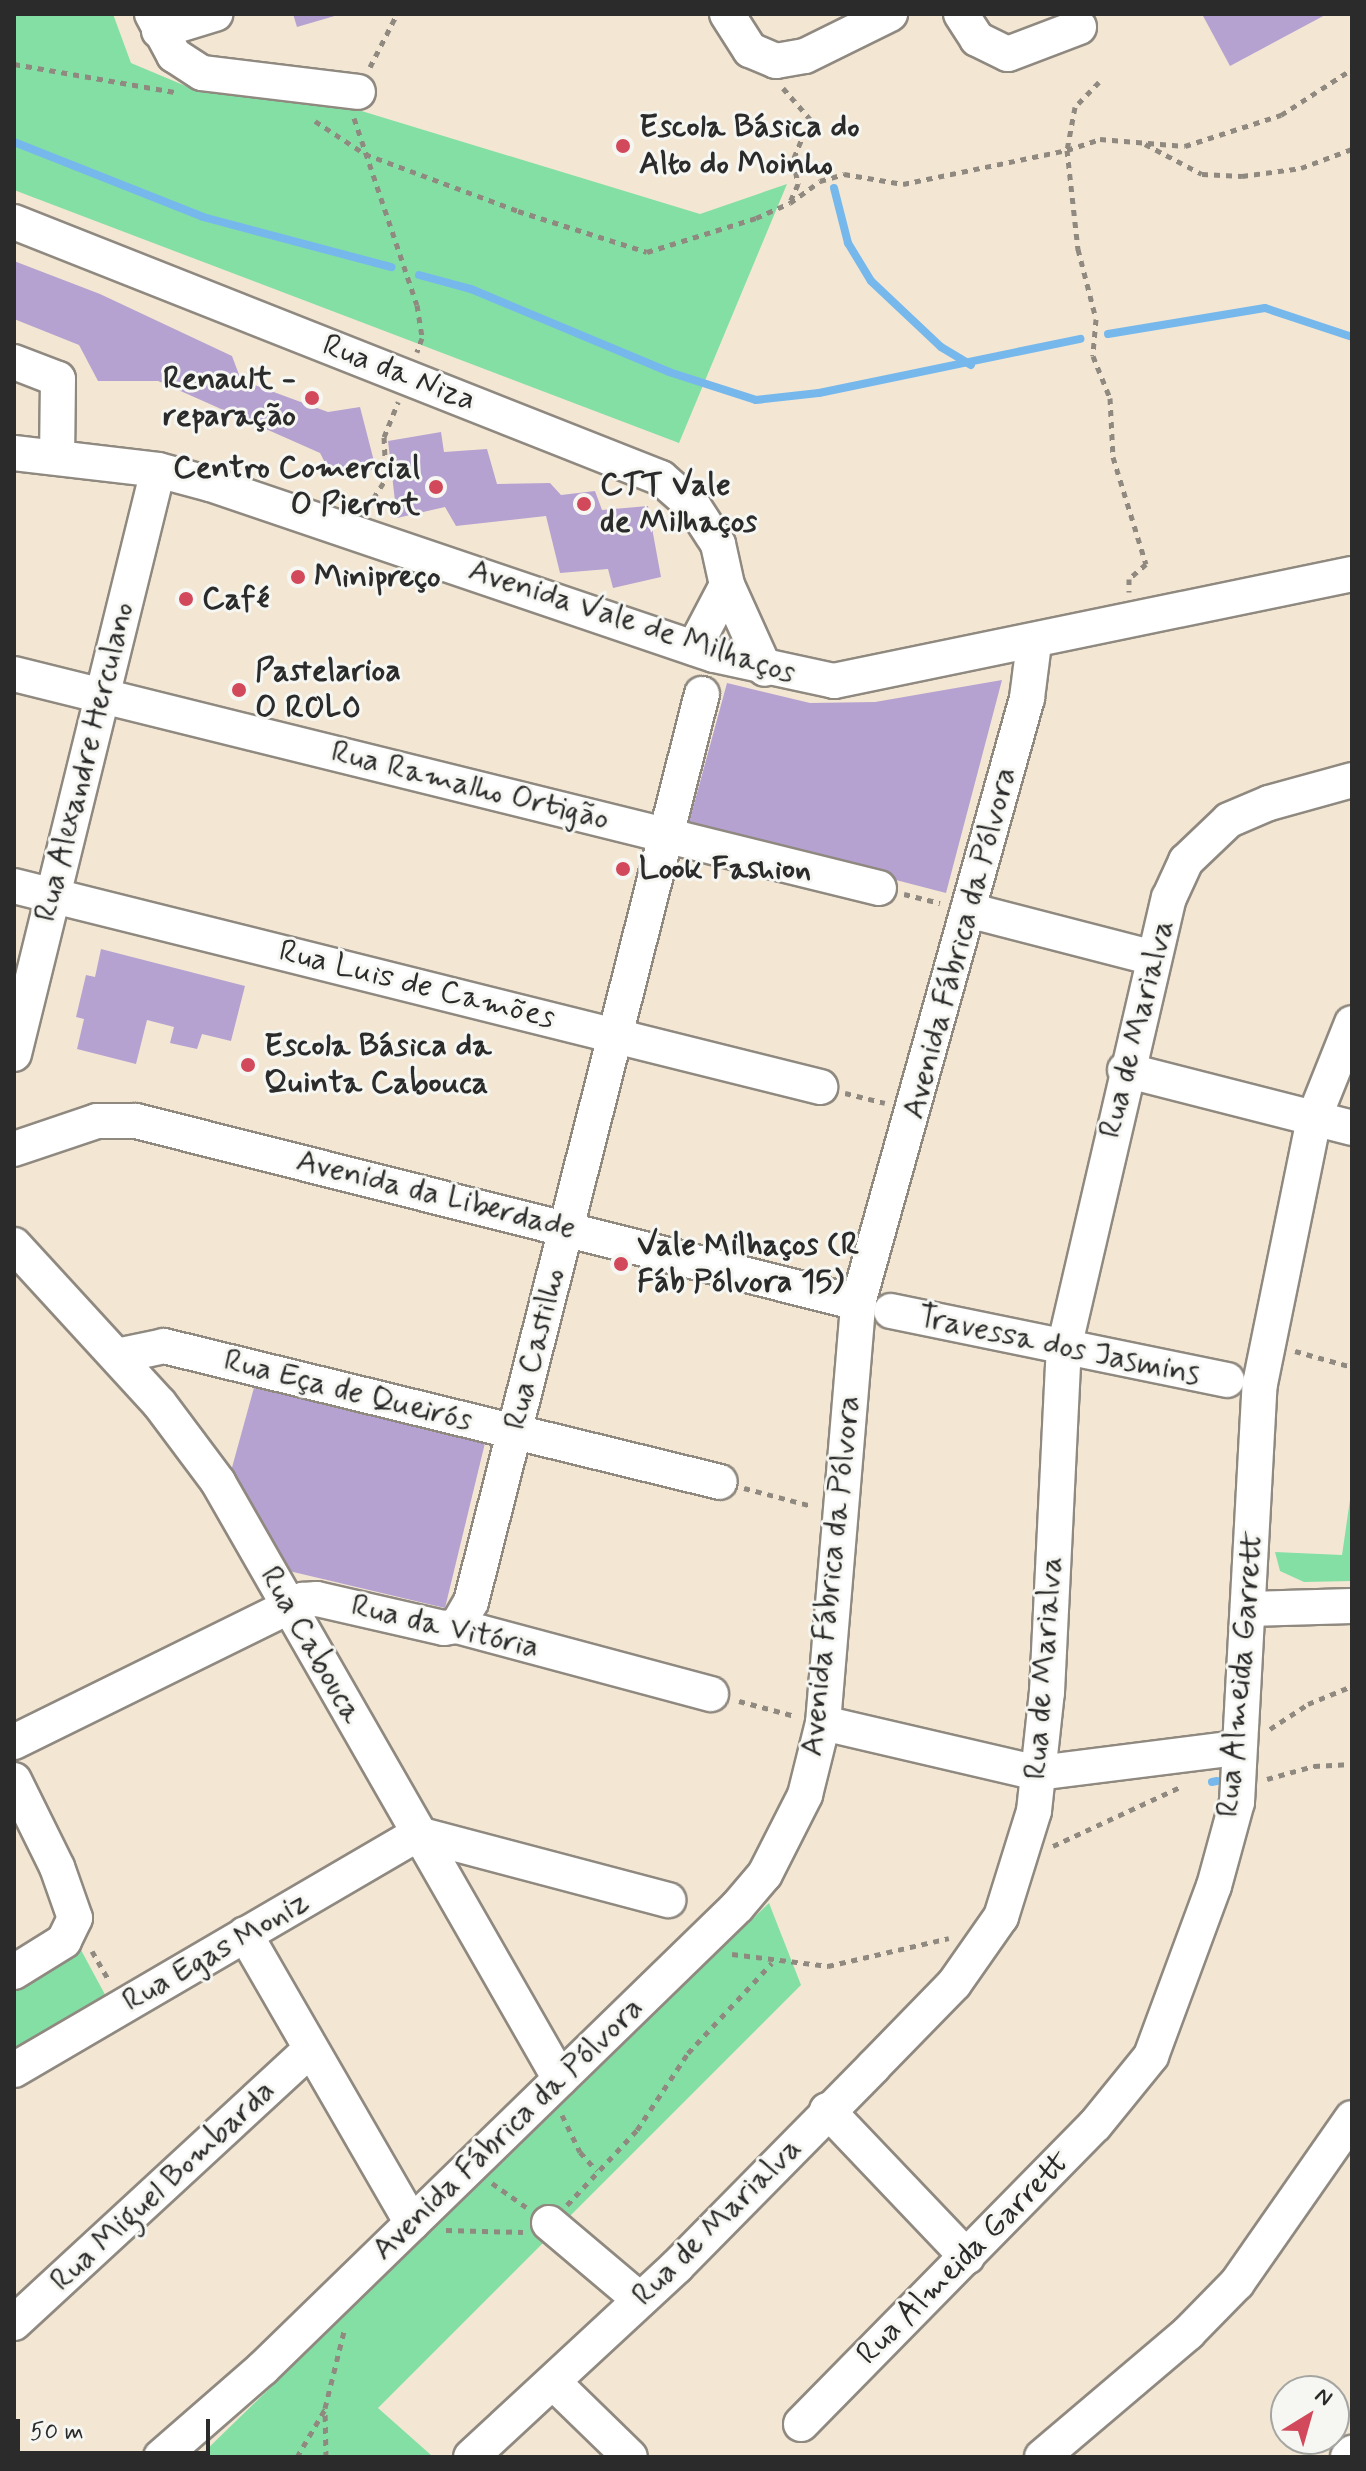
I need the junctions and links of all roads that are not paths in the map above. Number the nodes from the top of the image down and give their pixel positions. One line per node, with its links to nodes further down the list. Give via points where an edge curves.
1 (215, 14): 5 (street)
2 (727, 14): 3 (street, via 750,50 776,61 805,56)
3 (890, 14)
4 (961, 14): 6 (street, via 977,39 1008,54)
5 (155, 23): 7 (street, via 174,55 202,73)
6 (1079, 27)
7 (358, 92)
8 (14, 222): 14 (street, Rua da Niza, via 661,478 707,524 718,544)
9 (14, 362): 11 (street, via 58,379)
10 (14, 453): 11 (street, Avenida Vale de Milhaços)
11 (57, 456): 12 (street, Avenida Vale de Milhaços)
12 (158, 470): 16 (street, Avenida Vale de Milhaços); 19 (street, Rua Alexandre Herculano)
13 (1352, 574): 15 (street, Avenida Vale de Milhaços)
14 (727, 585): 16 (street); 17 (street, Rua da Niza)
15 (1034, 643): 17 (street, Avenida Vale de Milhaços, via 834,681); 26 (street, Avenida Fábrica da Pólvora, via 1027,698)
16 (694, 648): 17 (street, Avenida Vale de Milhaços)
17 (765, 669)
18 (14, 674): 19 (street, Rua Ramalho Ortigão)
19 (101, 694): 22 (street, Rua Ramalho Ortigão); 25 (street, Rua Alexandre Herculano)
20 (702, 694): 22 (street, Rua Castilho)
21 (1352, 780): 27 (street, Rua de Marialva, via 1248,810 1214,832 1177,878)
22 (664, 835): 24 (street, Rua Ramalho Ortigão); 29 (street, Rua Castilho)
23 (14, 886): 25 (street, Rua Luis de Camões)
24 (879, 888)
25 (51, 895): 29 (street, Rua Luis de Camões); 30 (street, Rua Alexandre Herculano)
26 (968, 910): 27 (street); 38 (street, Avenida Fábrica da Pólvora)
27 (1153, 958): 31 (street, Rua de Marialva)
28 (1352, 1023): 33 (street, Rua Almeida Garrett)
29 (614, 1034): 32 (street, Rua Luis de Camões); 36 (street, Rua Castilho)
30 (14, 1054)
31 (1125, 1070): 33 (street); 40 (street, Rua de Marialva)
32 (820, 1087)
33 (1314, 1118): 34 (street); 47 (street, Rua Almeida Garrett, via 1260,1384)
34 (1352, 1128)
35 (14, 1149): 36 (street, Avenida da Liberdade, via 97,1121 136,1121)
36 (565, 1227): 38 (street, Avenida da Liberdade); 43 (street, Rua Castilho)
37 (14, 1245): 41 (street, Rua Cabouca)
38 (858, 1303): 50 (street, Avenida Fábrica da Pólvora)
39 (891, 1311): 40 (street, Travessa dos Jasmins)
40 (1064, 1348): 42 (street, Travessa dos Jasmins); 53 (street, Rua de Marialva, via 1047,1692)
41 (117, 1356): 43 (street, Rua Eça de Queirós, via 164,1346); 46 (street, Rua Cabouca, via 209,1469)
42 (1227, 1380)
43 (514, 1431): 44 (street, Rua Eça de Queirós); 48 (street, Rua Castilho, via 471,1602)
44 (720, 1482)
45 (1352, 1606): 47 (street)
46 (290, 1607): 48 (street, Rua da Vitória, via 317,1599 444,1628); 51 (street, Rua da Vitória); 55 (street, Rua Cabouca)
47 (1249, 1609): 52 (street, Rua Almeida Garrett)
48 (457, 1626): 49 (street, Rua da Vitória)
49 (711, 1694)
50 (823, 1723): 53 (street); 61 (street, Avenida Fábrica da Pólvora, via 805,1795 765,1874)
51 (14, 1742)
52 (1237, 1748): 53 (street); 66 (street, Rua Almeida Garrett, via 1237,1787 1214,1886 1151,2056 1095,2125)
53 (1038, 1773): 62 (street, Rua de Marialva, via 1034,1811 1001,1917 954,1984)
54 (14, 1780): 58 (street, via 57,1867 75,1918 64,1941)
55 (418, 1834): 56 (street); 57 (street, Rua Egas Moniz); 61 (street, Rua Cabouca)
56 (668, 1900)
57 (245, 1934): 59 (street); 60 (street, Rua Egas Moniz)
58 (14, 1972)
59 (311, 2049): 65 (street); 68 (street, Rua Miguel Bombarda)
60 (14, 2070)
61 (560, 2079): 65 (street, Avenida Fábrica da Pólvora)
62 (827, 2110): 66 (street); 67 (street, Rua de Marialva)
63 (1352, 2118): 74 (street, via 1237,2283 1188,2333)
64 (549, 2223): 67 (street)
65 (424, 2231): 71 (street, Avenida Fábrica da Pólvora)
66 (967, 2257): 70 (street, Rua Almeida Garrett)
67 (640, 2300): 69 (street, Rua de Marialva)
68 (14, 2323)
69 (553, 2382): 72 (street, Rua de Marialva); 73 (street)
70 (801, 2424)
71 (161, 2457)
72 (471, 2457)
73 (630, 2457)
74 (1042, 2457)

